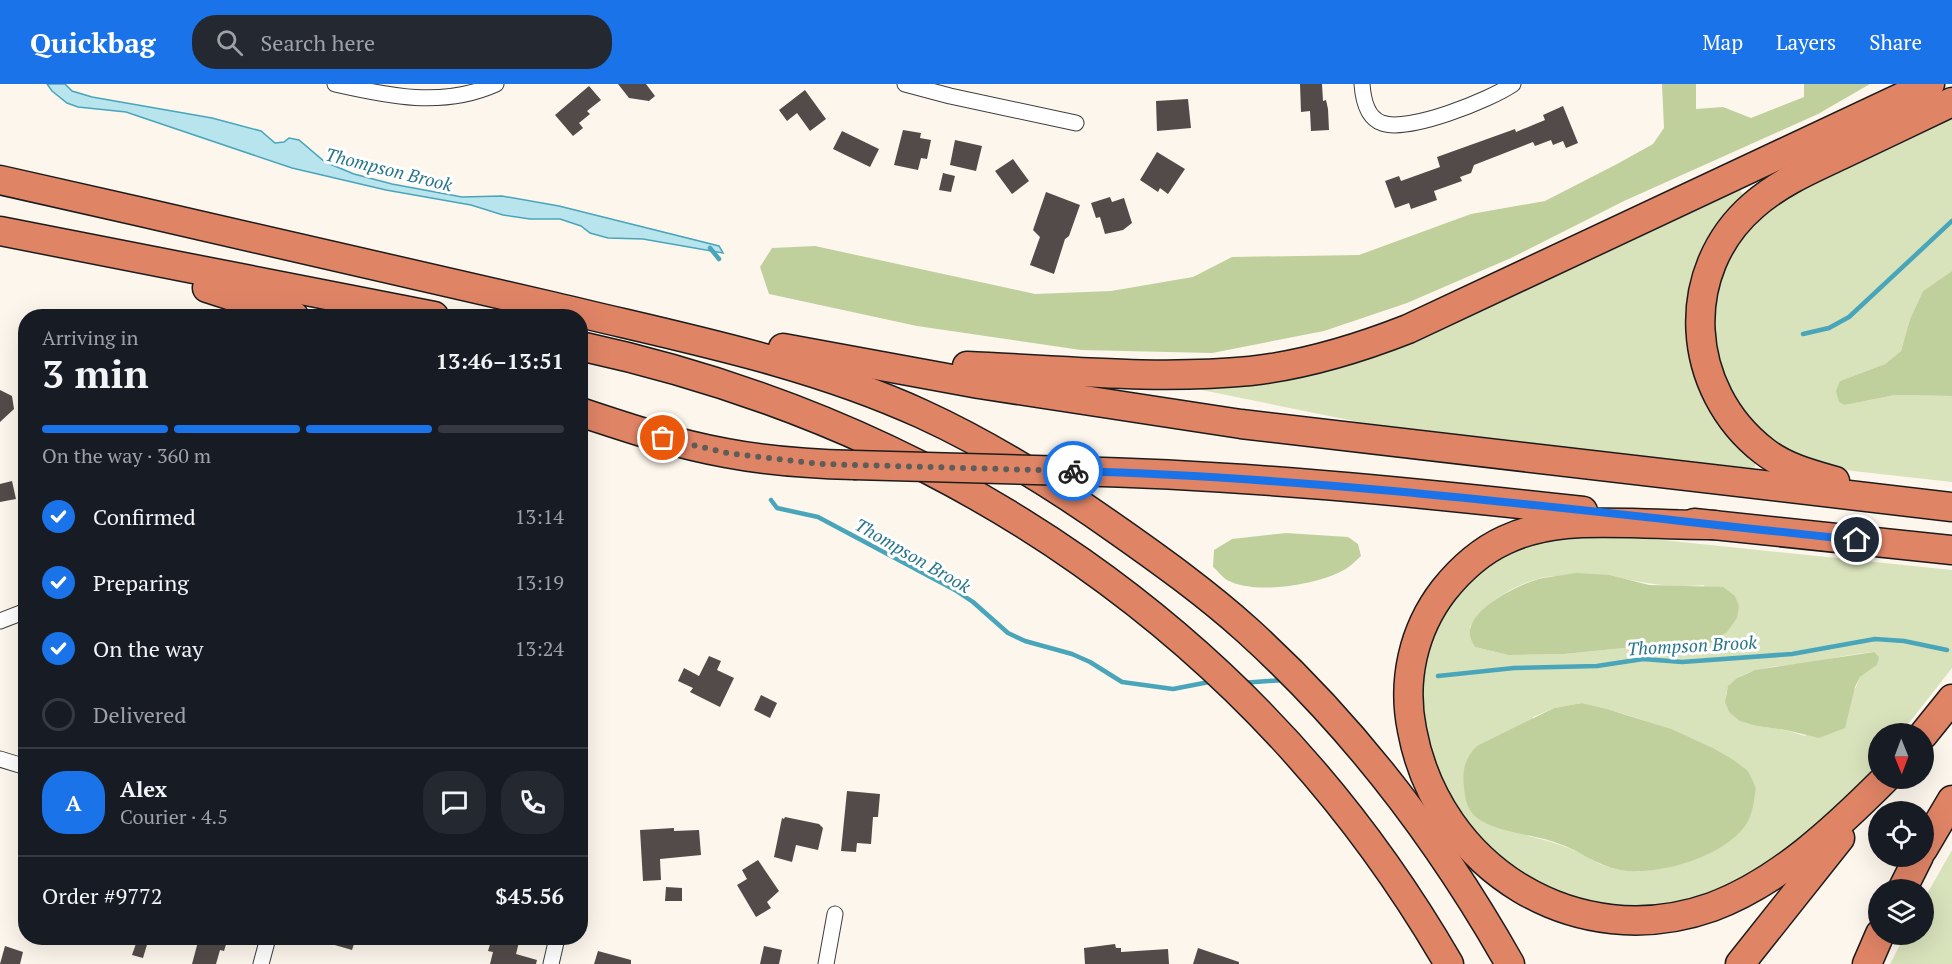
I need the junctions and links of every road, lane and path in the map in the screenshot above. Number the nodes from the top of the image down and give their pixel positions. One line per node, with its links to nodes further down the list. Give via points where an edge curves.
1 (335, 84): 2 (street, via 386,95 448,98)
2 (496, 84)
3 (904, 84): 8 (street)
4 (1362, 84): 5 (street, via 1371,116 1396,127 1477,103)
5 (1513, 84)
6 (1930, 84): 17 (highway, via 1408,329 1318,359 1251,370 1173,374)
7 (1952, 102): 19 (highway, via 1804,172 1753,205 1716,254 1701,301 1701,345 1710,379 1724,409 1741,431 1789,466)
8 (1076, 123)
9 (0, 180): 11 (highway)
10 (10, 234): 12 (highway, via 150,270); 13 (highway)
11 (372, 264): 14 (highway); 17 (highway)
12 (272, 309)
13 (398, 309)
14 (563, 309)
15 (588, 315): 41 (highway, via 728,348 853,387 922,414 1014,463 1098,516 1198,590 1272,654 1336,720 1394,788 1436,846)
16 (588, 348): 40 (highway, via 677,370 764,398 844,430 923,466 1050,539 1090,567 1184,642 1263,717 1370,843)
17 (851, 361): 19 (highway, via 1240,424)
18 (588, 415): 21 (highway, bridge, via 727,453 791,462 1173,474 1391,490)
19 (1924, 504): 20 (highway)
20 (1952, 507)
21 (1714, 525): 22 (highway); 29 (highway, via 1590,522 1548,526 1503,541 1477,557 1457,576 1423,623 1413,653 1408,690 1418,757 1447,820 1493,869 1537,897 1600,918 1653,920 1714,906 1764,880 1832,829)
22 (1952, 550)
23 (18, 614): 24 (street)
24 (0, 621)
25 (1952, 699): 26 (highway)
26 (1933, 723)
27 (0, 759): 28 (street)
28 (18, 765)
29 (1875, 789)
30 (1878, 789): 42 (highway)
31 (1952, 800): 32 (highway)
32 (1934, 830)
33 (835, 914): 39 (street)
34 (266, 945): 37 (street)
35 (555, 945): 38 (street)
36 (1875, 945): 43 (highway)
37 (261, 964)
38 (551, 964)
39 (826, 964)
40 (1449, 964)
41 (1510, 964)
42 (1740, 964)
43 (1867, 964)

